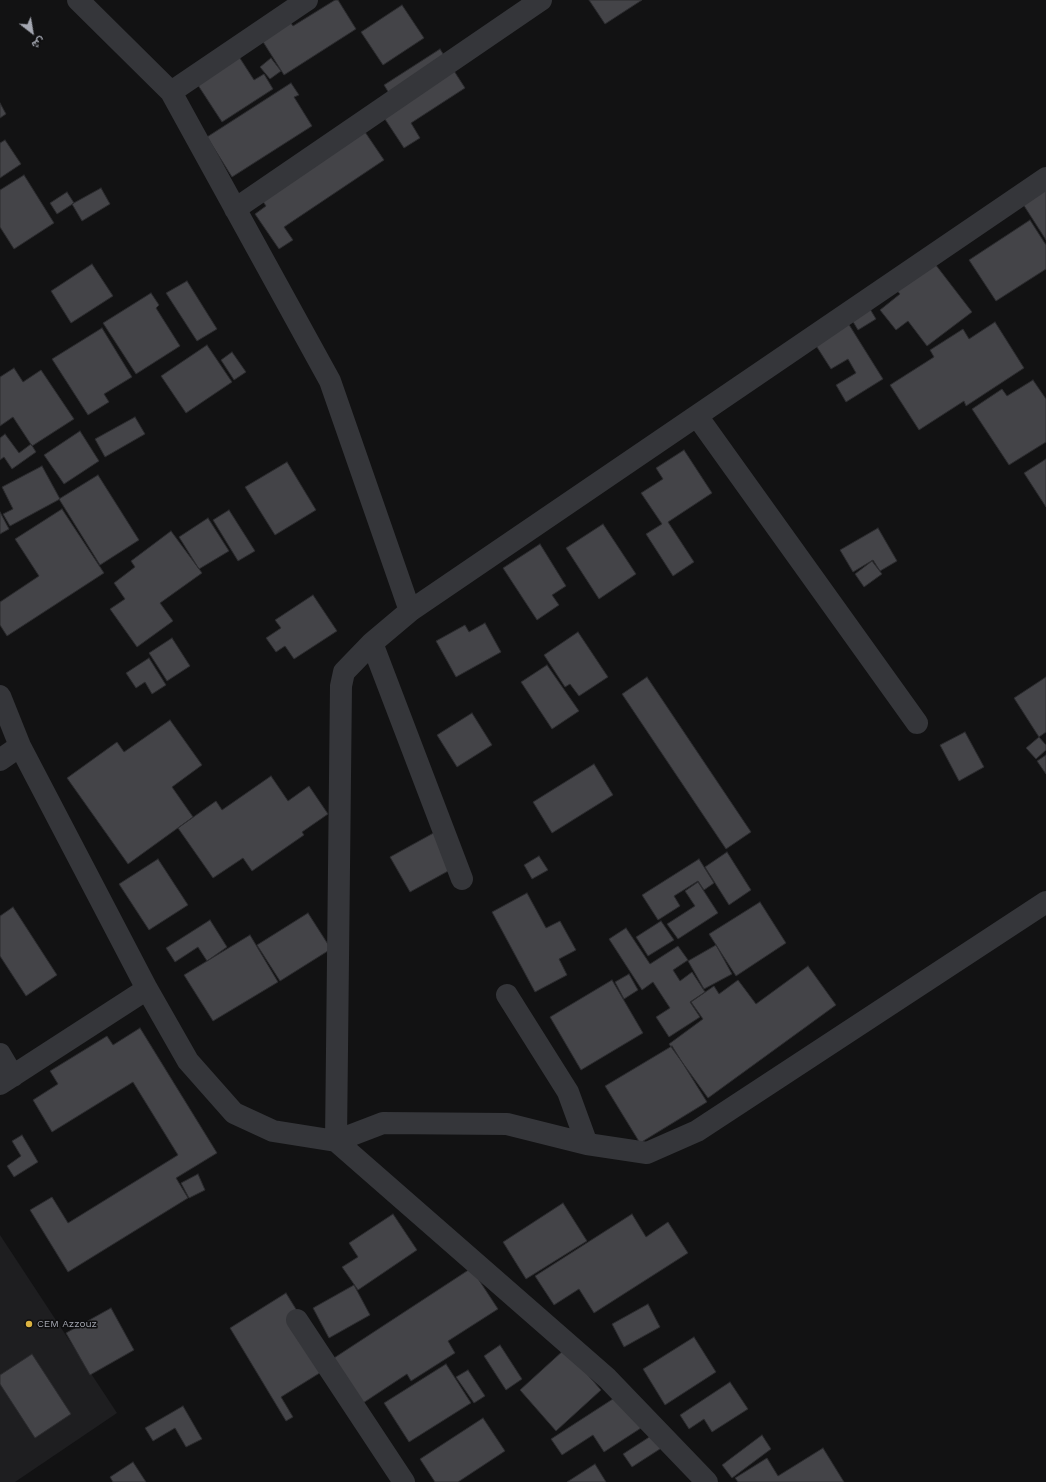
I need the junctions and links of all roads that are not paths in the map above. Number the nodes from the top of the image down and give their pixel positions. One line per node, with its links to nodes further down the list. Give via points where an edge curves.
1 (78, 0): 4 (street)
2 (307, 0): 4 (street)
3 (541, 0): 6 (street)
4 (171, 92): 6 (street)
5 (1046, 178): 7 (street)
6 (235, 209): 8 (street, via 330,381)
7 (697, 416): 8 (street); 11 (street)
8 (410, 611): 9 (street)
9 (372, 644): 14 (street); 20 (street, via 344,672 341,686)
10 (0, 696): 12 (street)
11 (917, 723)
12 (20, 746): 13 (street); 16 (street)
13 (0, 760)
14 (462, 879)
15 (1046, 902): 21 (street, via 697,1131 647,1153)
16 (147, 989): 19 (street); 20 (street, via 188,1061 234,1113 273,1131)
17 (507, 995): 21 (street, via 568,1092)
18 (0, 1054): 19 (street)
19 (7, 1080)
20 (336, 1141): 21 (street, via 383,1123 507,1124); 24 (street, via 608,1378)
21 (587, 1144)
22 (297, 1320): 23 (street)
23 (404, 1482)
24 (708, 1482)

